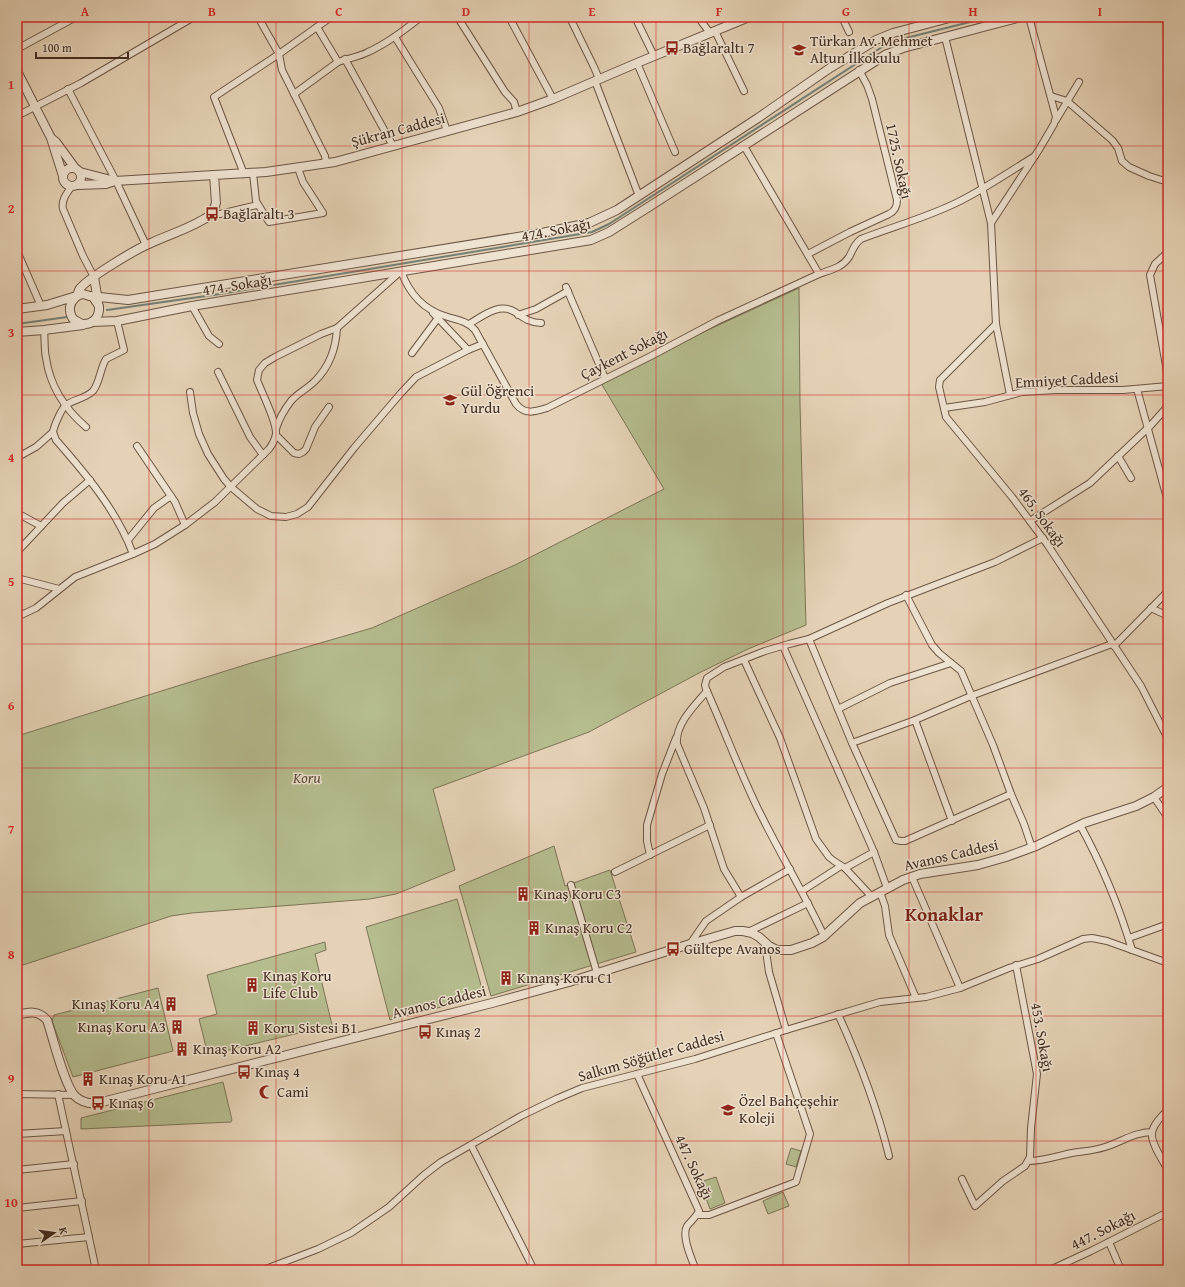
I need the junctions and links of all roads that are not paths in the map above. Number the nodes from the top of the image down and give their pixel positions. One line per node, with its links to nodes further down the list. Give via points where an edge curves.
1 (76, 17): 22 (street)
2 (194, 17): 32 (street)
3 (258, 17): 23 (street)
4 (331, 17): 17 (street)
5 (421, 17): 20 (street)
6 (509, 17): 36 (street)
7 (635, 17): 24 (street)
8 (698, 17): 18 (street)
9 (749, 17): 14 (street, Şükran Caddesi)
10 (842, 17): 19 (street)
11 (953, 17): 59 (street, 474. Sokağı, via 876,40 774,107)
12 (1021, 17): 21 (street, 474. Sokağı)
13 (1028, 17): 35 (street)
14 (739, 19): 18 (street, Şükran Caddesi)
15 (460, 20): 39 (street, via 505,92 514,102)
16 (572, 22): 30 (street, via 594,66)
17 (317, 27): 23 (street); 26 (street)
18 (712, 32): 24 (street, Şükran Caddesi); 33 (street)
19 (849, 32)
20 (395, 37): 25 (street, via 371,51); 42 (street, via 440,108)
21 (945, 37): 28 (street, 474. Sokağı, via 893,51); 58 (street)
22 (17, 49)
23 (279, 54): 34 (street, via 282,70); 52 (street, via 214,97)
24 (654, 56): 27 (street, Şükran Caddesi)
25 (345, 59): 26 (street); 44 (street)
26 (338, 62): 34 (street)
27 (637, 63): 30 (street, Şükran Caddesi); 46 (street)
28 (859, 70): 45 (street, 474. Sokağı); 66 (street, 1725. Sokağı, via 872,99 897,206 892,213)
29 (17, 71): 38 (street)
30 (597, 80): 36 (street, Şükran Caddesi); 59 (street)
31 (1079, 82): 37 (street)
32 (68, 89): 38 (street); 55 (street)
33 (744, 91)
34 (294, 94): 48 (street, via 325,156)
35 (1051, 96): 37 (street); 41 (street, via 1056,112)
36 (553, 99): 39 (street, Şükran Caddesi)
37 (1067, 101): 41 (street); 56 (street, via 1112,140 1122,161 1129,167)
38 (34, 107): 40 (street); 43 (street)
39 (517, 112): 42 (street, Şükran Caddesi)
40 (17, 116)
41 (1055, 120): 47 (street)
42 (448, 131): 44 (street, Şükran Caddesi)
43 (51, 138): 50 (street); 54 (street)
44 (393, 146): 48 (street, Şükran Caddesi)
45 (744, 146): 59 (street, 474. Sokağı); 66 (street)
46 (675, 152)
47 (1035, 156): 58 (street, Çaykent Sokağı); 62 (street)
48 (326, 164): 49 (street, Şükran Caddesi)
49 (298, 168): 51 (street, Şükran Caddesi); 60 (street, via 303,182 323,213 269,222)
50 (78, 170): 54 (street, via 67,169); 55 (street); 57 (street, via 81,180)
51 (252, 173): 52 (street, Şükran Caddesi); 60 (street)
52 (244, 174): 53 (street, Şükran Caddesi)
53 (214, 175): 55 (street, Şükran Caddesi); 61 (street, via 216,203)
54 (63, 176): 57 (street, via 65,182)
55 (116, 181): 57 (street, via 106,184); 63 (street)
56 (1168, 182)
57 (74, 185): 69 (street, via 63,201 63,209)
58 (982, 189): 62 (street); 68 (street, Çaykent Sokağı, via 939,210 861,239 840,266)
59 (643, 202): 67 (street, 474. Sokağı, via 610,232 591,240); 71 (street, 474. Sokağı, via 617,210 596,221 555,230 128,300)
60 (257, 205): 61 (street)
61 (212, 214): 63 (street, via 189,228)
62 (991, 223): 82 (street)
63 (146, 245): 69 (street)
64 (17, 251): 72 (street)
65 (1168, 252): 91 (street, via 1155,264 1150,275)
66 (808, 254): 68 (street)
67 (401, 271): 73 (street, 474. Sokağı); 75 (street, via 411,292 420,303); 83 (street)
68 (819, 274): 92 (street, Çaykent Sokağı, via 717,321)
69 (94, 277): 70 (street, via 79,288); 71 (street)
70 (77, 296): 71 (street, via 83,294); 72 (street); 79 (street, via 70,305 71,316 78,323)
71 (95, 298): 79 (street, via 99,314)
72 (41, 306): 74 (street)
73 (192, 306): 78 (street, 474. Sokağı); 86 (street, via 209,336)
74 (17, 309)
75 (431, 310): 77 (street); 81 (street)
76 (518, 315): 80 (street); 81 (street, via 507,309 496,309); 92 (street, via 536,309 567,289)
77 (438, 318): 88 (street); 89 (street)
78 (117, 321): 79 (street, 474. Sokağı); 97 (street, via 124,350 106,359 91,393)
79 (89, 323): 84 (street, 474. Sokağı)
80 (541, 323)
81 (469, 324): 87 (street, Çaykent Sokağı)
82 (996, 324): 96 (street); 100 (street, 465. Sokağı, via 941,378 938,385)
83 (337, 328): 104 (street, via 335,344 327,365 314,381 290,402); 104 (street, via 275,357 260,368 257,380)
84 (44, 330): 85 (street, 474. Sokağı); 97 (street, via 48,369)
85 (17, 332)
86 (220, 344)
87 (483, 344): 88 (street); 92 (street, Çaykent Sokağı, via 516,404 526,412 533,413 547,408)
88 (468, 350): 111 (street, via 416,377 354,448 308,507 301,512 286,517 272,516 253,506)
89 (412, 353)
90 (218, 372): 106 (street, via 250,437)
91 (1168, 377)
92 (605, 378)
93 (1168, 386): 94 (street, Emniyet Caddesi)
94 (1137, 389): 96 (street, Emniyet Caddesi, via 1056,390); 102 (street)
95 (190, 392): 111 (street, via 193,413 203,444 218,471)
96 (1010, 395): 100 (street, Emniyet Caddesi, via 985,402)
97 (66, 406): 101 (street); 103 (street)
98 (1168, 406): 102 (street)
99 (329, 407): 104 (street, via 315,427 306,449 299,454 294,453)
100 (944, 408): 115 (street, 465. Sokağı, via 946,417)
101 (86, 427)
102 (1148, 428): 107 (street); 113 (street)
103 (53, 432): 108 (street, via 36,447); 110 (street, via 56,440)
104 (276, 432): 106 (street, via 272,445)
105 (137, 446): 112 (street)
106 (263, 455): 111 (street)
107 (1118, 456): 109 (street); 115 (street, via 1090,483)
108 (18, 457)
109 (1131, 478)
110 (90, 480): 116 (street); 119 (street)
111 (231, 487): 117 (street)
112 (171, 496): 117 (street); 119 (street, via 154,508)
113 (1168, 502)
114 (17, 513): 116 (street)
115 (1030, 521): 118 (street, 465. Sokağı)
116 (41, 526): 120 (street)
117 (185, 526): 121 (street)
118 (1043, 538): 125 (street, via 995,562); 130 (street, 465. Sokağı)
119 (128, 540): 121 (street)
120 (17, 552)
121 (133, 554): 123 (street, via 82,573)
122 (17, 578): 123 (street)
123 (59, 589): 128 (street, via 36,608)
124 (1168, 591): 126 (street)
125 (906, 595): 129 (street); 133 (street, via 932,645)
126 (1151, 608): 127 (street); 130 (street)
127 (1168, 616)
128 (17, 617)
129 (809, 639): 131 (street); 136 (street)
130 (1113, 645): 135 (street); 139 (street, 465. Sokağı, via 1144,692)
131 (782, 646): 132 (street); 149 (street)
132 (744, 660): 134 (street, via 708,676 705,682); 151 (street, via 780,738 812,832 824,852)
133 (951, 664): 135 (street, via 961,671); 136 (street, via 890,683)
134 (707, 691): 138 (street, via 685,719); 152 (street, via 759,810)
135 (971, 696): 137 (street); 142 (street)
136 (838, 709): 140 (street)
137 (915, 720): 140 (street); 145 (street)
138 (677, 736): 146 (street, via 678,748); 150 (street, via 662,774 647,825 646,841)
139 (1168, 739)
140 (852, 743): 145 (street, via 896,840 905,841)
141 (1168, 787): 143 (street, Avanos Caddesi)
142 (1011, 794): 145 (street); 148 (street)
143 (1154, 797): 144 (street); 147 (street, Avanos Caddesi, via 1128,809)
144 (1168, 818)
145 (952, 821)
146 (710, 825): 150 (street); 159 (street, via 724,869)
147 (1080, 825): 148 (street, Avanos Caddesi); 165 (street, via 1108,881)
148 (1032, 848): 154 (street, Avanos Caddesi, via 988,863)
149 (874, 852): 151 (street); 156 (street)
150 (650, 855): 153 (street)
151 (843, 866): 157 (street); 160 (street)
152 (790, 869): 157 (street); 159 (street)
153 (615, 872)
154 (912, 877): 156 (street, Avanos Caddesi); 172 (street)
155 (571, 885): 171 (street)
156 (887, 888): 158 (street, Avanos Caddesi)
157 (802, 891): 161 (street)
158 (880, 892): 160 (street, Avanos Caddesi); 173 (street, via 885,906 889,935)
159 (741, 897): 166 (street, via 706,921)
160 (872, 897): 164 (street, Avanos Caddesi, via 860,903)
161 (808, 903): 163 (street); 164 (street)
162 (1168, 924): 165 (street)
163 (748, 932): 166 (street, Avanos Caddesi, via 735,931); 167 (street, Avanos Caddesi, via 759,937)
164 (824, 936): 167 (street, Avanos Caddesi, via 786,951)
165 (1129, 938): 168 (street)
166 (690, 944): 171 (street, Avanos Caddesi)
167 (765, 944): 176 (street, via 769,972)
168 (1132, 950): 169 (street); 170 (street, Salkım Söğütler Caddesi, via 1097,938 1088,938)
169 (1168, 963)
170 (1016, 966): 172 (street, Salkım Söğütler Caddesi); 188 (street, 453. Sokağı, via 1037,1074)
171 (597, 973): 181 (street, Avanos Caddesi, via 492,1003 102,1102 89,1103)
172 (960, 988): 173 (street, Salkım Söğütler Caddesi)
173 (916, 998): 174 (street, Salkım Söğütler Caddesi, via 880,1002)
174 (838, 1014): 176 (street, Salkım Söğütler Caddesi); 187 (street, via 870,1091)
175 (17, 1015): 181 (street, via 36,1013 47,1020 66,1081)
176 (786, 1030): 177 (street, Salkım Söğütler Caddesi)
177 (776, 1033): 178 (street, Salkım Söğütler Caddesi, via 695,1059); 196 (street, via 810,1134 796,1182 709,1215)
178 (637, 1074): 186 (street, Salkım Söğütler Caddesi, via 568,1094); 196 (street, 447. Sokağı, via 700,1211)
179 (17, 1094): 180 (street)
180 (58, 1094): 181 (street); 183 (street)
181 (74, 1095)
182 (1168, 1110): 184 (street)
183 (66, 1131): 185 (street); 189 (street)
184 (1152, 1132): 188 (street, via 1137,1134 1090,1152); 191 (street, via 1153,1141)
185 (17, 1134)
186 (471, 1145): 201 (street, Salkım Söğütler Caddesi, via 433,1168 389,1207 351,1233); 202 (street)
187 (890, 1156)
188 (1029, 1161): 192 (street, via 976,1206)
189 (74, 1164): 190 (street); 193 (street)
190 (17, 1170)
191 (1168, 1170)
192 (962, 1179)
193 (82, 1202): 194 (street); 197 (street)
194 (17, 1208)
195 (1168, 1212): 198 (street, 447. Sokağı)
196 (697, 1215): 203 (street, 447. Sokağı, via 685,1232 688,1251)
197 (89, 1237): 199 (street); 200 (street)
198 (1108, 1242): 204 (street, 447. Sokağı); 205 (street)
199 (17, 1244)
200 (96, 1270)
201 (263, 1270)
202 (534, 1270)
203 (696, 1270)
204 (1050, 1270)
205 (1122, 1270)

